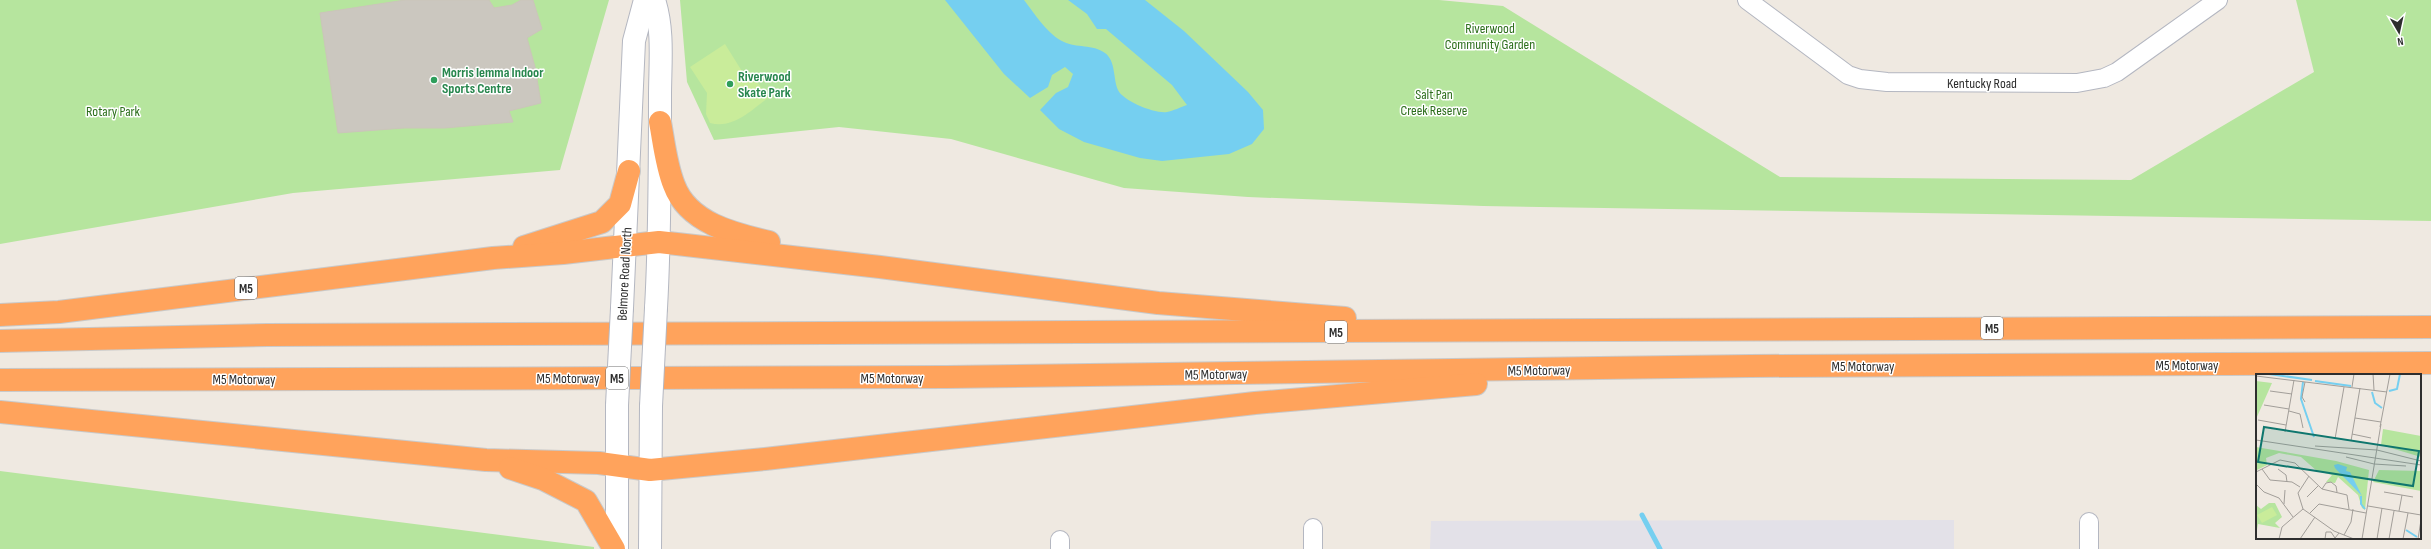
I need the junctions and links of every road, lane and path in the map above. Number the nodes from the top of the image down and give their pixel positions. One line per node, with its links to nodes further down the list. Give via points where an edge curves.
1 (645, 0): 6 (main road, Belmore Road North, via 634,41)
2 (654, 0): 5 (main road, via 658,11 660,41)
3 (1747, 0): 4 (street, Kentucky Road, via 1835,67 1860,79 1887,82 2066,83 2090,81 2117,72)
4 (2218, 0)
5 (660, 122): 7 (main road); 10 (highway, via 674,186 692,211 731,232)
6 (630, 171): 8 (main road, Belmore Road North); 9 (highway, M5, via 620,204 602,222)
7 (660, 242): 8 (highway, M5); 10 (highway); 21 (main road, bridge)
8 (626, 245): 9 (highway, M5); 20 (main road, Belmore Road North, bridge)
9 (493, 258): 11 (highway, M5, via 59,312)
10 (880, 267): 13 (highway, via 1158,303 1283,315)
11 (0, 315)
12 (2431, 327): 13 (highway, M5)
13 (1552, 330): 14 (highway, M5, via 268,335)
14 (0, 341)
15 (2431, 364): 16 (highway, M5 Motorway / M5)
16 (1650, 368): 17 (highway, M5 Motorway / M5, via 939,378); 21 (highway, via 1239,404)
17 (0, 380)
18 (0, 412): 19 (highway)
19 (486, 460): 20 (highway); 24 (highway, via 543,479 586,501)
20 (616, 465): 21 (highway); 24 (main road, Belmore Road North)
21 (650, 470): 25 (main road)
22 (2089, 522): 27 (street)
23 (1313, 528): 26 (street)
24 (615, 549)
25 (650, 549)
26 (1313, 549)
27 (2089, 549)

